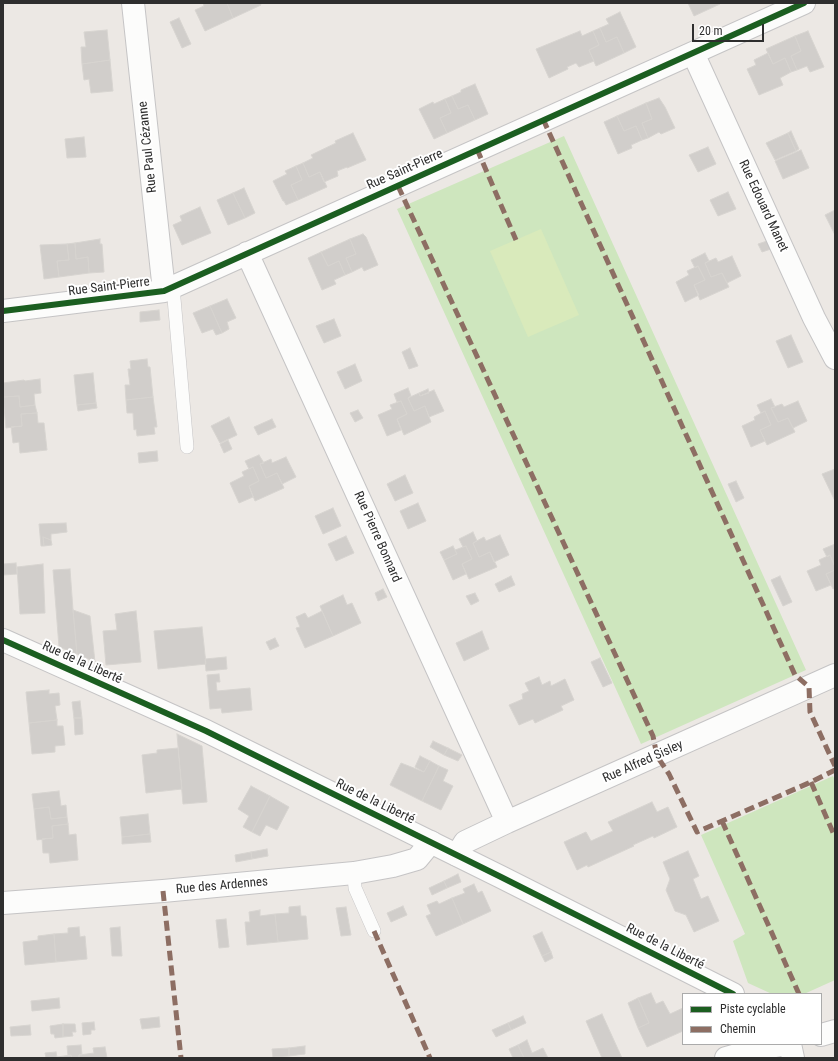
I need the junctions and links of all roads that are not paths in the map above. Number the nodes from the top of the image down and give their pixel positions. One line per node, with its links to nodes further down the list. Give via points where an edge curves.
1 (133, 3): 5 (street, Rue Paul Cézanne)
2 (804, 3): 3 (street, Rue Saint-Pierre)
3 (693, 53): 4 (street, Rue Saint-Pierre); 7 (street, Rue Edouard Manet, via 814,318)
4 (247, 253): 5 (street, Rue Saint-Pierre); 11 (street, Rue Pierre Bonnard)
5 (168, 289): 6 (street, Rue Saint-Pierre); 8 (lane)
6 (3, 311)
7 (833, 347)
8 (187, 447)
9 (3, 640): 12 (street, Rue de la Liberté, via 206,731)
10 (835, 675): 11 (street, Rue Alfred Sisley)
11 (507, 822): 13 (street, Rue Alfred Sisley, via 465,842)
12 (431, 842): 13 (street, Rue de la Liberté); 14 (street, Rue des Ardennes, via 417,859)
13 (457, 855): 17 (street, Rue de la Liberté)
14 (354, 873): 15 (street, Rue des Ardennes); 16 (lane, via 355,888)
15 (3, 903)
16 (374, 931)
17 (731, 993)
18 (835, 1031): 19 (street)
19 (822, 1035)
20 (782, 1045): 22 (street)
21 (789, 1045): 23 (street)
22 (726, 1058)
23 (793, 1058)

